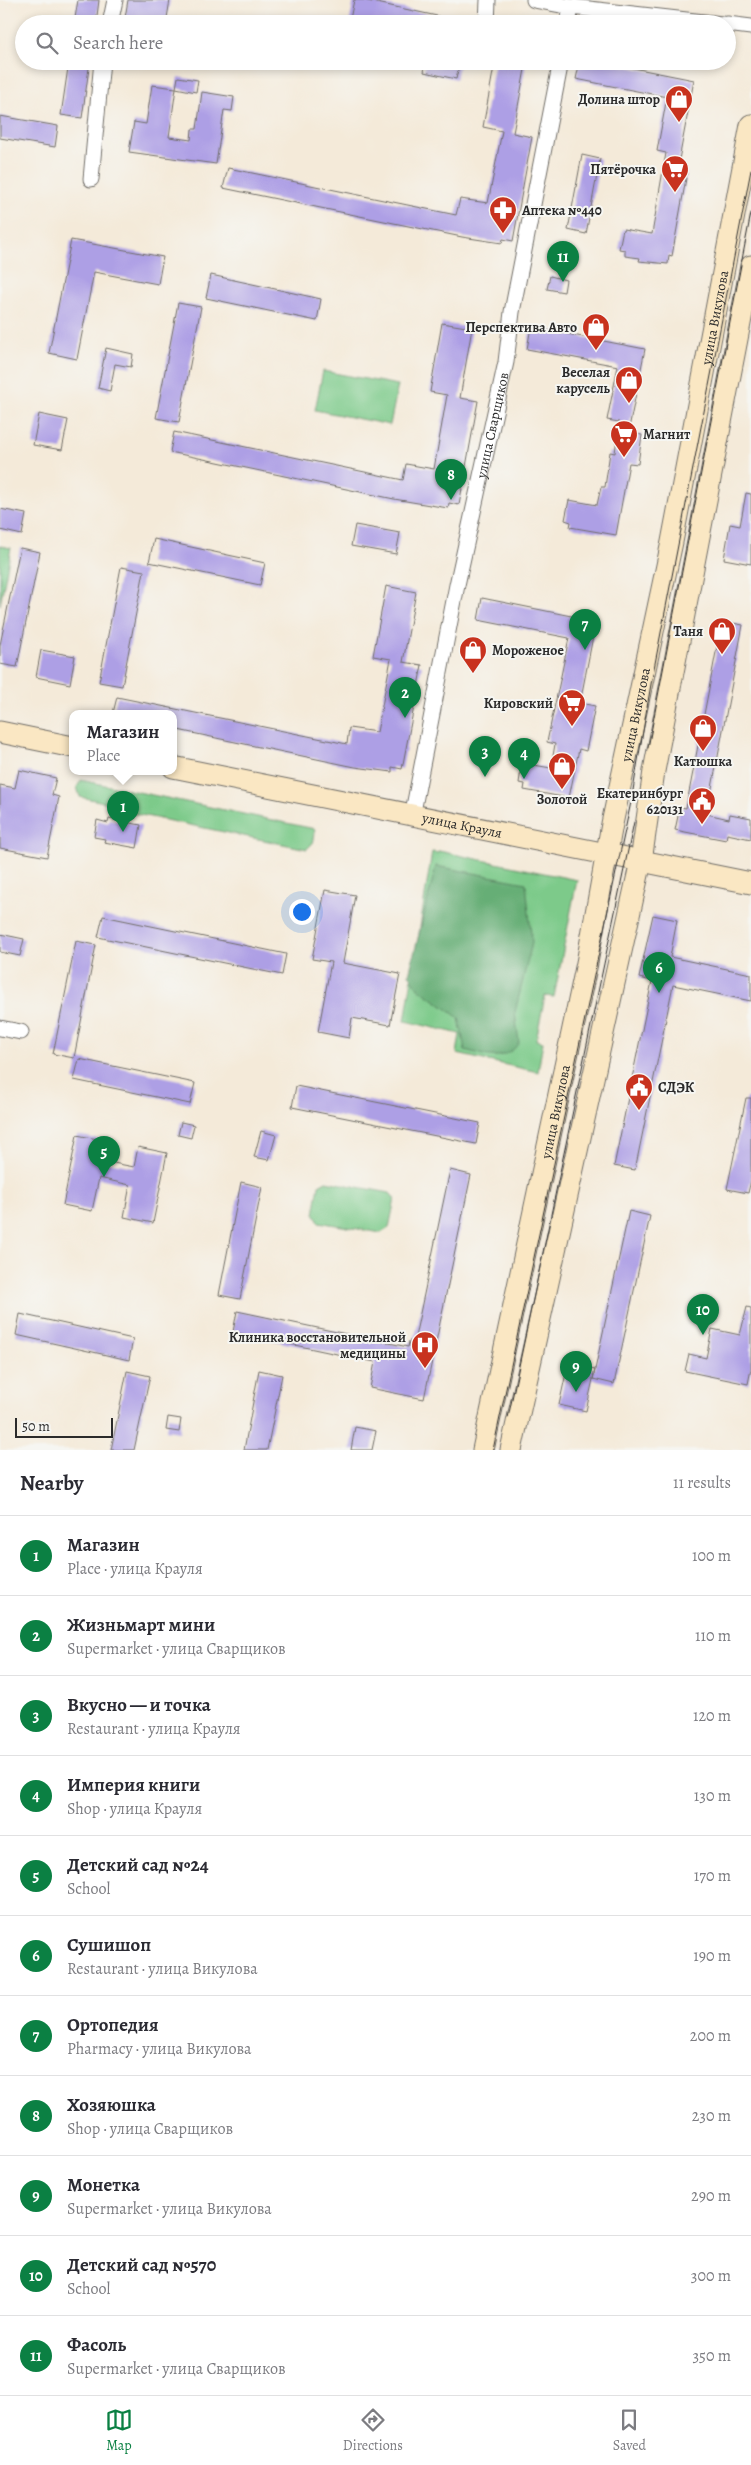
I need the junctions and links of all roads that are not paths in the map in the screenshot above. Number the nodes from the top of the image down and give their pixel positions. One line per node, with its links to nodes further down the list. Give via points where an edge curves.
1 (115, 0): 5 (street)
2 (488, 0): 6 (street)
3 (534, 0): 4 (street)
4 (571, 7): 7 (street); 8 (street)
5 (112, 15)
6 (487, 15)
7 (570, 15)
8 (642, 15)
9 (736, 25): 10 (street)
10 (751, 27)
11 (101, 70): 14 (street)
12 (560, 70): 19 (street, улица Сварщиков, via 512,312 506,362 457,585)
13 (751, 125): 20 (street, улица Викулова, via 672,542)
14 (91, 179)
15 (751, 266): 21 (street, улица Викулова, via 654,771)
16 (0, 732): 17 (street)
17 (69, 746)
18 (177, 768): 19 (street, улица Крауля)
19 (412, 817): 20 (street, улица Крауля)
20 (606, 854): 21 (street, улица Крауля); 25 (street, улица Викулова, via 587,963)
21 (640, 861): 22 (street, улица Крауля); 26 (street, улица Викулова)
22 (751, 883)
23 (0, 1028): 24 (street)
24 (20, 1032)
25 (483, 1450)
26 (511, 1450)

